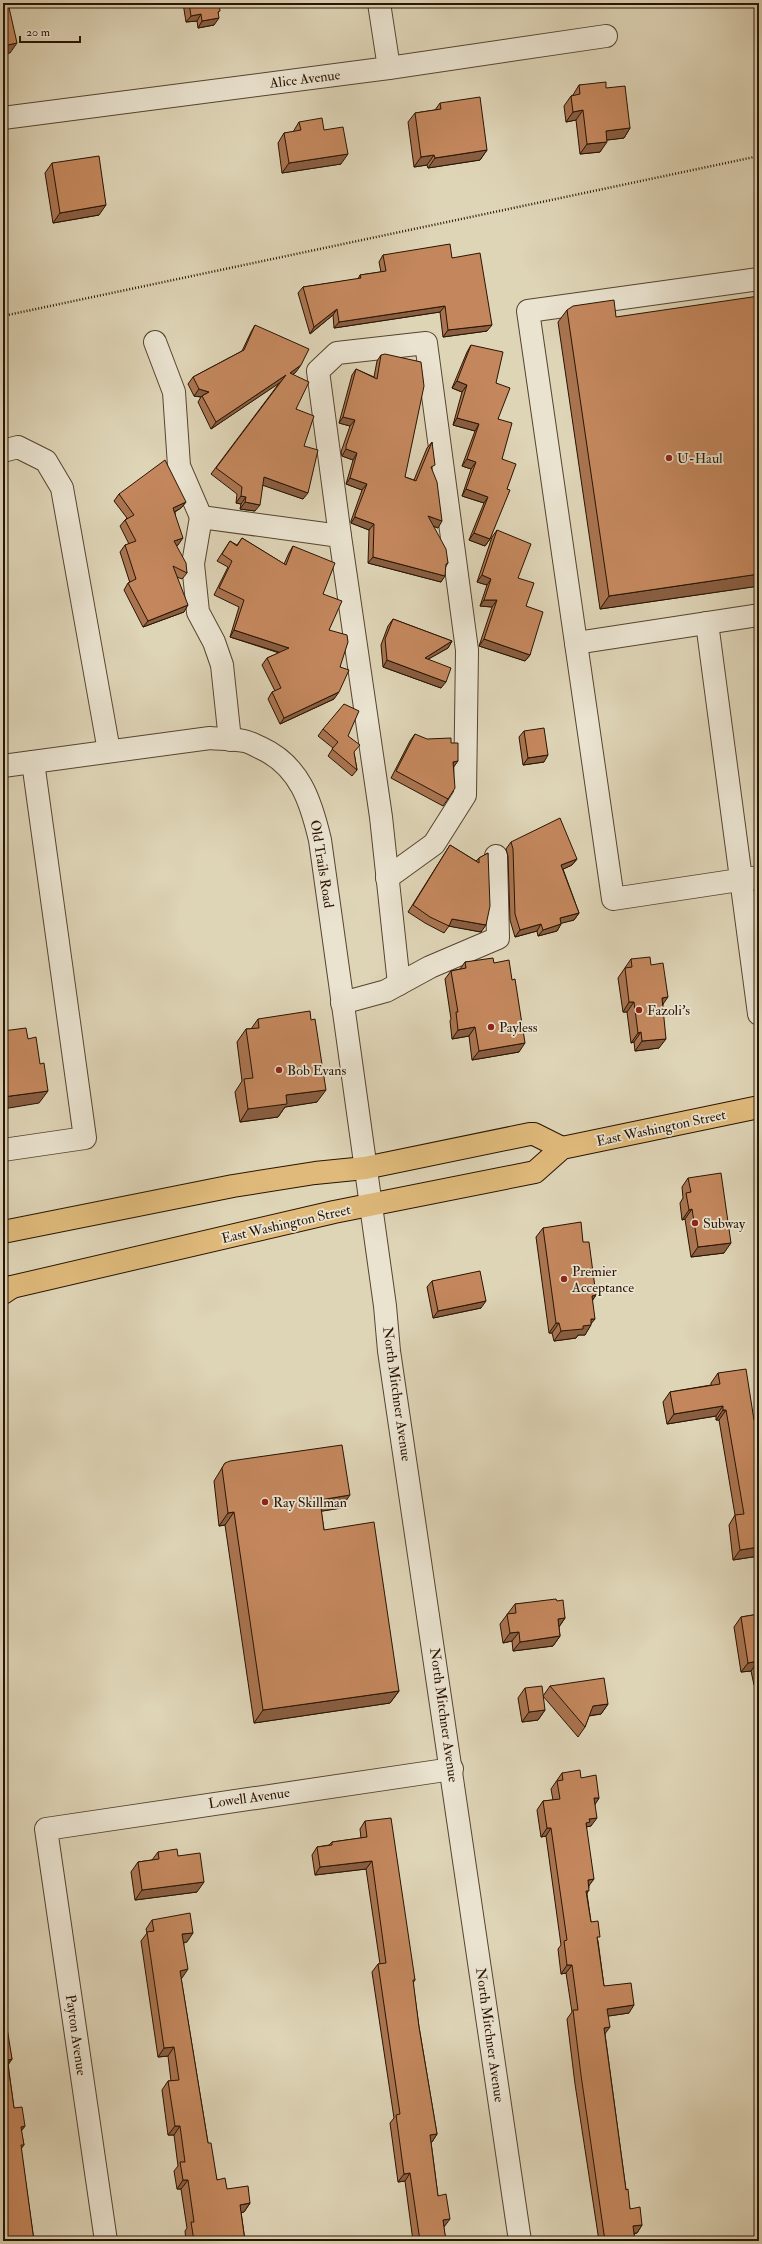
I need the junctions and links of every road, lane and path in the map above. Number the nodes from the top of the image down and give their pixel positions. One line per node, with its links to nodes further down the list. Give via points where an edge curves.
1 (379, 3): 3 (street)
2 (606, 36): 3 (street, Alice Avenue)
3 (389, 68): 4 (street, Alice Avenue)
4 (3, 118)
5 (759, 156): 7 (path)
6 (759, 279): 14 (street, via 528,311)
7 (3, 316)
8 (155, 342): 10 (street, via 174,392 179,466)
9 (3, 451): 16 (street, via 18,447 46,461 62,488)
10 (201, 517): 11 (street); 15 (street, via 193,564 198,612 214,642 222,665)
11 (340, 536): 20 (street); 20 (street, via 318,371 337,353 426,343 467,650 465,795 434,844)
12 (759, 615): 13 (street)
13 (707, 623): 14 (street); 21 (street)
14 (576, 643): 21 (street, via 613,899)
15 (230, 740): 16 (street, Old Trails Road, via 210,738); 23 (street, Old Trails Road, via 245,741 276,757 293,773 306,792 320,840)
16 (109, 751): 17 (street, Old Trails Road)
17 (33, 762): 18 (street, Old Trails Road); 27 (street, via 85,1138)
18 (3, 766)
19 (496, 856): 22 (street, via 498,938 430,967)
20 (387, 878): 22 (street)
21 (750, 878): 24 (street)
22 (399, 984): 23 (street, via 386,991)
23 (342, 1003): 28 (street, Old Trails Road)
24 (759, 1014)
25 (759, 1107): 26 (main road, East Washington Street)
26 (562, 1148): 28 (main road, East Washington Street, via 535,1172); 28 (main road, East Washington Street, via 534,1134)
27 (3, 1150)
28 (368, 1187): 29 (main road, East Washington Street, via 315,1173 233,1186); 30 (main road, East Washington Street); 31 (street, North Mitchner Avenue, via 389,1351)
29 (3, 1232)
30 (6, 1290)
31 (452, 1769): 32 (street, Lowell Avenue); 34 (street, North Mitchner Avenue)
32 (46, 1829): 33 (street, Payton Avenue)
33 (106, 2241)
34 (520, 2241)

